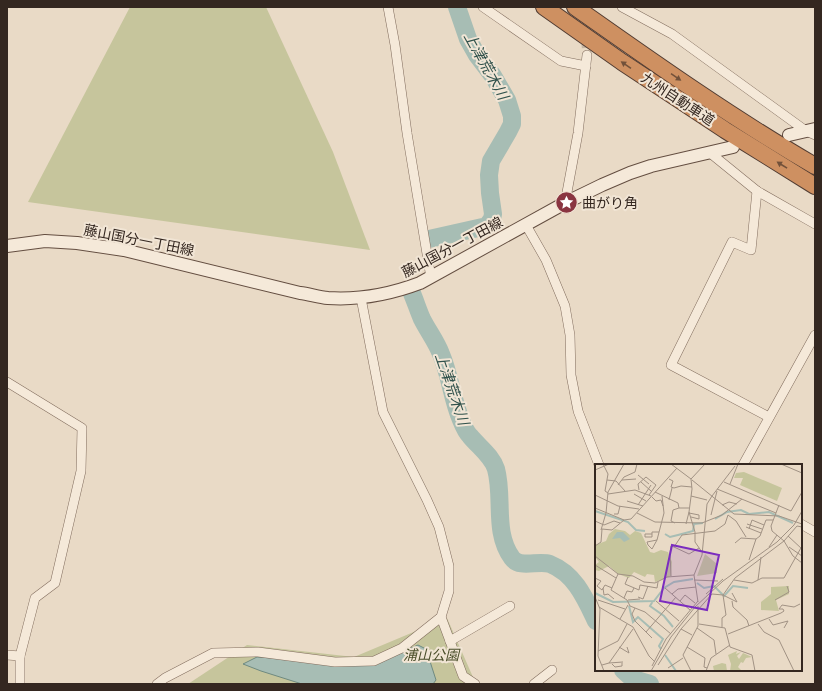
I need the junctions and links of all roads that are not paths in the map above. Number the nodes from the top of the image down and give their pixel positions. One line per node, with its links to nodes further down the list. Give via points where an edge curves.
1 (388, 7): 19 (street)
2 (483, 7): 7 (street, via 561,61)
3 (544, 7): 13 (highway, 九州自動車道, one-way to 3, via 629,67)
4 (575, 7): 12 (highway, 九州自動車道, one-way to 12, via 728,112)
5 (622, 7): 8 (street, via 672,34)
6 (587, 55): 7 (street)
7 (586, 66): 15 (street, via 578,134)
8 (812, 132): 9 (main road)
9 (789, 135)
10 (733, 147): 11 (main road, 藤山国分一丁田線)
11 (709, 152): 14 (street); 15 (main road, 藤山国分一丁田線, via 630,173)
12 (815, 166)
13 (815, 186)
14 (757, 191): 16 (street); 23 (street, via 751,250 732,242 671,364)
15 (565, 203): 17 (main road, 藤山国分一丁田線)
16 (815, 224)
17 (526, 225): 19 (main road, 藤山国分一丁田線); 24 (street, via 546,260 565,306 570,335 571,375 578,411)
18 (7, 246): 20 (main road, 藤山国分一丁田線, via 45,241 77,243 124,250 300,293 327,298)
19 (431, 278): 20 (main road, 藤山国分一丁田線, via 400,290)
20 (361, 298): 29 (street, via 383,412 427,500 449,566 449,591)
21 (815, 335): 23 (street)
22 (7, 382): 32 (street, via 82,428 81,471 55,584 35,598)
23 (769, 416): 25 (street)
24 (599, 464)
25 (744, 464)
26 (802, 525): 27 (street)
27 (815, 532)
28 (510, 606): 30 (street)
29 (441, 617): 30 (street); 35 (street, via 402,648 374,661 335,662 258,652 213,653)
30 (450, 641): 36 (street, via 463,676)
31 (7, 655): 32 (street)
32 (20, 656): 34 (street)
33 (552, 670): 37 (street)
34 (20, 684)
35 (156, 684)
36 (475, 684)
37 (534, 684)

